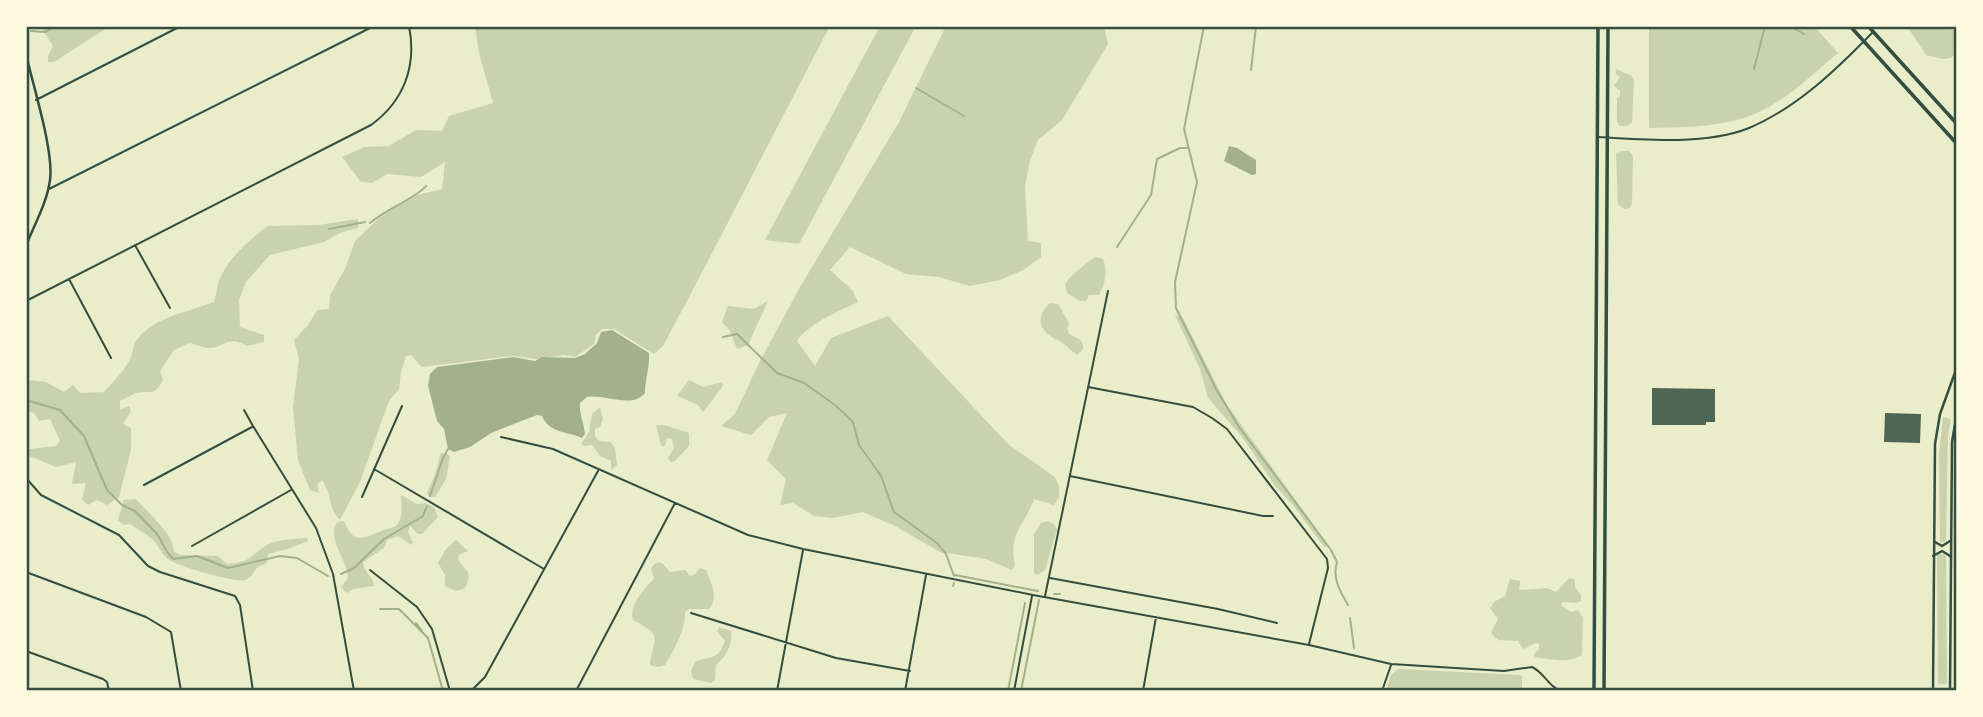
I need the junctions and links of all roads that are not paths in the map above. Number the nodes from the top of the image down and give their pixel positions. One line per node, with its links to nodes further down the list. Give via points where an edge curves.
1 (181, 26): 11 (street)
2 (374, 26): 16 (street)
3 (409, 26): 17 (street, via 407,78 385,114 351,136)
4 (1598, 26): 13 (main road)
5 (1608, 26): 14 (main road)
6 (1850, 26): 9 (main road)
7 (1868, 26): 8 (main road)
8 (1874, 32): 9 (street); 12 (main road)
9 (1864, 42): 14 (street, via 1804,94 1749,128 1706,137); 15 (main road)
10 (26, 54): 11 (street)
11 (36, 100): 16 (street, via 49,156)
12 (1957, 124)
13 (1598, 137): 14 (street); 35 (main road)
14 (1607, 138): 36 (main road)
15 (1957, 144)
16 (48, 190): 18 (street)
17 (135, 245): 19 (street); 22 (street)
18 (26, 246)
19 (69, 279): 21 (street); 23 (street)
20 (1108, 291): 25 (street)
21 (26, 301)
22 (170, 308)
23 (111, 358)
24 (1957, 367): 42 (street, via 1935,444)
25 (1088, 387): 33 (street); 59 (street, via 1193,407 1227,429 1327,559)
26 (402, 406): 31 (street)
27 (244, 410): 29 (street)
28 (1957, 412): 43 (street)
29 (253, 426): 37 (street); 38 (street)
30 (501, 437): 32 (street, via 553,449)
31 (373, 469): 39 (street); 48 (street)
32 (598, 471): 40 (street); 48 (street)
33 (1069, 476): 41 (street); 52 (street)
34 (26, 478): 65 (street, via 41,495 119,534 160,572 235,596)
35 (1596, 483): 36 (main road, via 1601,479); 76 (main road)
36 (1606, 483): 77 (main road)
37 (144, 485)
38 (292, 489): 44 (street); 66 (street, via 316,528 333,573)
39 (362, 497)
40 (676, 502): 45 (street, via 748,535); 69 (street)
41 (1273, 516)
42 (1934, 539): 43 (street, via 1941,546); 46 (street)
43 (1950, 539): 47 (street)
44 (192, 546)
45 (803, 549): 51 (street); 58 (street)
46 (1933, 556): 47 (street, via 1942,551); 78 (street)
47 (1950, 557): 79 (street)
48 (544, 569): 68 (street, via 485,677)
49 (370, 570): 67 (street, via 407,598 432,629)
50 (26, 572): 64 (street, via 146,617 172,632)
51 (926, 574): 53 (street); 62 (street)
52 (1049, 577): 54 (street); 57 (street)
53 (1033, 594): 54 (street); 72 (street)
54 (1045, 597): 56 (street)
55 (691, 613): 58 (street)
56 (1156, 617): 59 (street); 73 (street)
57 (1277, 623)
58 (787, 645): 62 (street); 70 (street)
59 (1309, 645): 61 (street)
60 (26, 652): 63 (street, via 103,679)
61 (1391, 664): 74 (street); 75 (street, via 1511,671 1532,667)
62 (910, 671): 71 (street)
63 (109, 691)
64 (181, 691)
65 (253, 691)
66 (354, 691)
67 (450, 691)
68 (471, 691)
69 (576, 691)
70 (778, 691)
71 (905, 691)
72 (1014, 691)
73 (1143, 691)
74 (1382, 691)
75 (1562, 691)
76 (1594, 691)
77 (1604, 691)
78 (1933, 691)
79 (1950, 691)

